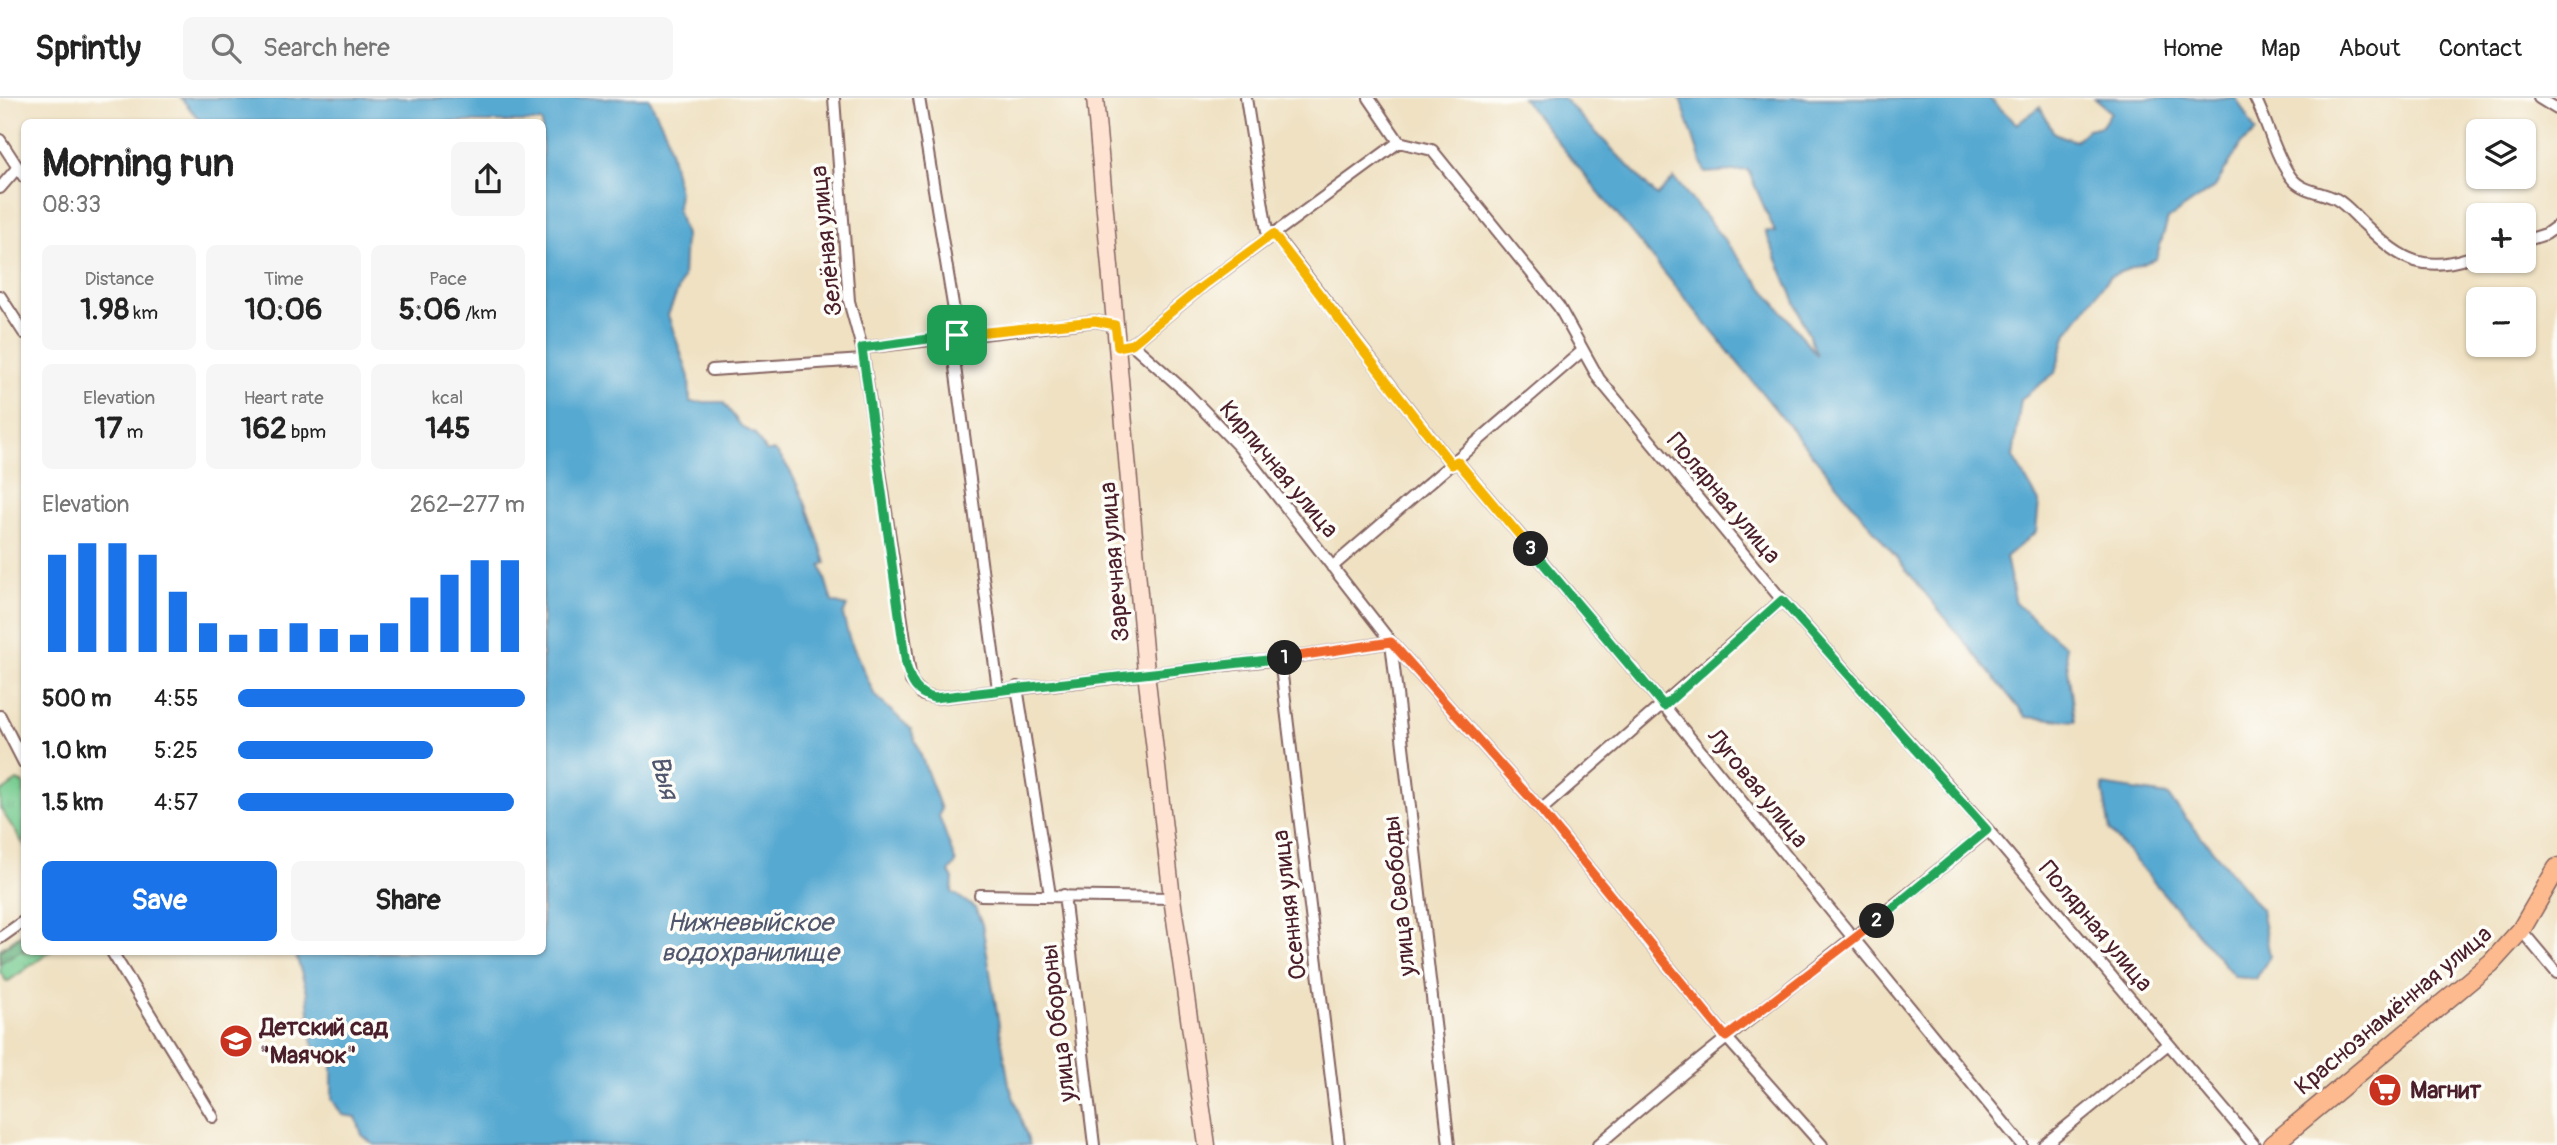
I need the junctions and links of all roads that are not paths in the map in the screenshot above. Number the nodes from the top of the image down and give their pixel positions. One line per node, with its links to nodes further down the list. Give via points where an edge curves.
1 (834, 98): 24 (street, Зелёная улица, via 849,301)
2 (919, 98): 21 (street)
3 (1095, 98): 19 (street, Заречная улица)
4 (1246, 98): 15 (street, Луговая улица)
5 (1369, 98): 10 (street)
6 (2255, 98): 17 (street, via 2282,163 2302,188 2339,200 2382,242 2419,262 2444,266)
7 (2539, 98): 8 (street)
8 (2557, 109)
9 (0, 140): 11 (street)
10 (1399, 142): 15 (street); 23 (street, Полярная улица, via 1432,150 1559,307)
11 (18, 167): 12 (street); 13 (street)
12 (21, 172)
13 (0, 188)
14 (2557, 226): 16 (street)
15 (1270, 236): 22 (street); 26 (street, Луговая улица)
16 (2536, 237)
17 (2466, 260)
18 (0, 296): 20 (street)
19 (1115, 325): 21 (street, via 1095,321); 22 (street, Заречная улица)
20 (21, 328)
21 (954, 336): 24 (street); 33 (street)
22 (1125, 345): 27 (street, Кирпичная улица, via 1187,393 1238,447); 31 (street, Заречная улица)
23 (1581, 352): 26 (street); 28 (street, Полярная улица)
24 (863, 354): 25 (street); 33 (street, Зелёная улица, via 906,665 917,689 934,698)
25 (712, 370)
26 (1455, 463): 27 (street); 34 (street, Луговая улица)
27 (1332, 567): 29 (street, Кирпичная улица)
28 (1782, 600): 34 (street); 38 (street, Полярная улица)
29 (1391, 642): 30 (street); 37 (street, Кирпичная улица); 57 (street, улица Свободы)
30 (1280, 659): 31 (street); 56 (street, Осенняя улица)
31 (1146, 672): 32 (street); 43 (street, Заречная улица)
32 (1017, 687): 33 (street); 41 (street)
33 (998, 689)
34 (1664, 706): 37 (street); 47 (street, Луговая улица)
35 (0, 716): 36 (street)
36 (21, 758)
37 (1541, 810): 50 (street, Кирпичная улица)
38 (1987, 830): 47 (street); 51 (street, Полярная улица)
39 (2557, 868): 45 (main road, Краснознамённая улица)
40 (980, 895): 41 (street)
41 (1050, 895): 42 (street)
42 (1064, 895): 43 (street); 54 (street, улица Обороны)
43 (1172, 898): 55 (street, Заречная улица)
44 (21, 923): 46 (street)
45 (2522, 930): 49 (street); 62 (main road, Краснознамённая улица, via 2491,963)
46 (0, 938)
47 (1855, 939): 50 (street); 59 (street, Луговая улица)
48 (114, 955): 52 (street)
49 (2557, 973)
50 (1726, 1037): 53 (street); 58 (street, Кирпичная улица)
51 (2168, 1044): 60 (street); 61 (street, Полярная улица)
52 (213, 1117)
53 (1602, 1144)
54 (1094, 1145)
55 (1207, 1145)
56 (1339, 1145)
57 (1449, 1145)
58 (1822, 1145)
59 (2022, 1145)
60 (2044, 1145)
61 (2254, 1145)
62 (2272, 1145)

